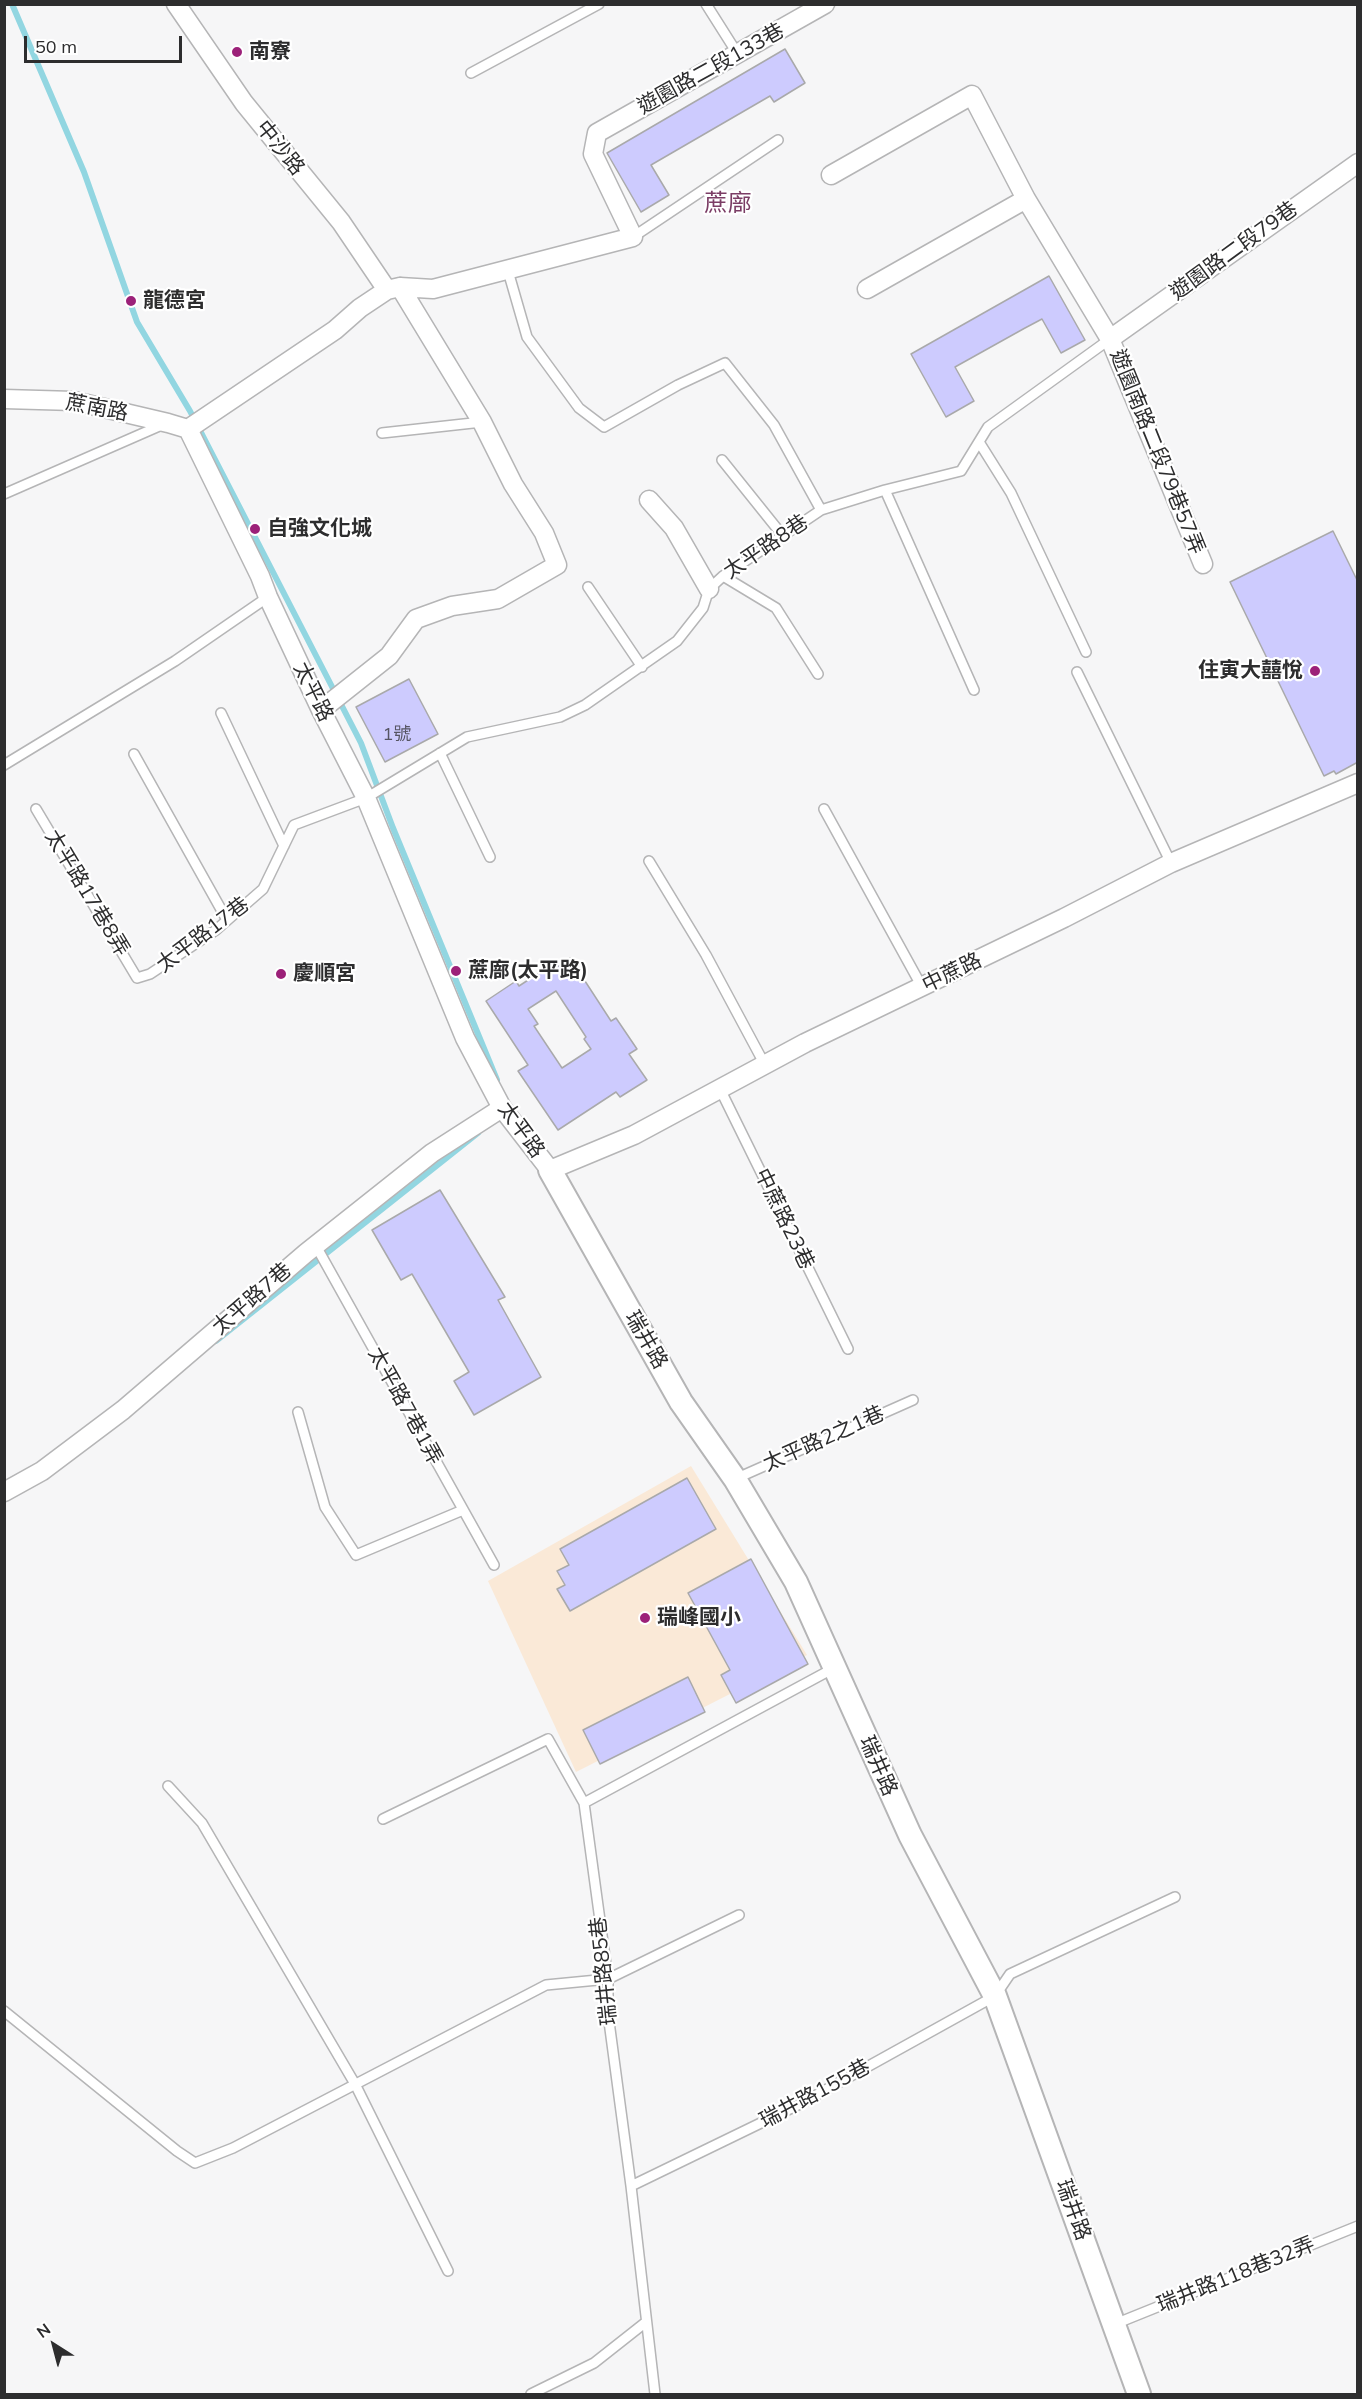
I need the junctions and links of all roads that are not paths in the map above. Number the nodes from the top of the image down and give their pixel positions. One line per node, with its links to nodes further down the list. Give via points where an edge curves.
1 (176, 4): 13 (street, 中沙路, via 244,103)
2 (599, 4): 6 (lane)
3 (706, 4): 5 (lane)
4 (816, 7): 5 (street, 遊園路二段133巷)
5 (737, 53): 11 (street, 遊園路二段133巷, via 597,133 593,154)
6 (471, 73)
7 (778, 140): 11 (lane)
8 (1358, 163): 15 (street, 遊園路二段79巷)
9 (831, 175): 10 (street, 遊園南路二段79巷57弄, via 972,95)
10 (1026, 199): 14 (street); 15 (street, 遊園南路二段79巷57弄)
11 (633, 237): 12 (street)
12 (508, 271): 13 (street, via 433,288); 26 (lane, via 527,337 579,408 604,428 725,363 774,425)
13 (394, 289): 17 (street, 中沙路); 19 (street, via 360,308 335,330)
14 (867, 289)
15 (1110, 339): 21 (lane, 太平路8巷, via 988,427); 28 (street, 遊園南路二段79巷57弄)
16 (4, 399): 18 (street, 蔗南路, via 74,401)
17 (482, 422): 20 (lane); 38 (street, 中沙路, via 513,484 544,533 557,565 498,599 452,606 416,619 389,656)
18 (168, 423): 19 (street, 蔗南路); 24 (lane)
19 (188, 429): 32 (street, 太平路)
20 (382, 433)
21 (979, 442): 23 (lane, 太平路8巷, via 961,471); 33 (lane, via 1011,493)
22 (722, 460): 27 (lane)
23 (885, 490): 26 (lane, 太平路8巷); 37 (lane)
24 (4, 494)
25 (649, 500): 31 (street, via 674,528)
26 (821, 510): 27 (lane, 太平路8巷)
27 (783, 536): 29 (lane, 太平路8巷)
28 (1203, 564)
29 (723, 576): 31 (lane, 太平路8巷); 36 (lane, via 776,608)
30 (588, 587): 34 (lane)
31 (709, 589): 34 (lane, 太平路8巷, via 703,608 677,641)
32 (268, 597): 38 (street, 太平路); 42 (lane, via 175,661)
33 (1086, 652)
34 (642, 667): 40 (lane, 太平路8巷, via 560,717 467,737)
35 (1077, 672): 50 (lane)
36 (818, 674)
37 (974, 690)
38 (321, 710): 44 (street, 太平路)
39 (221, 713): 47 (lane)
40 (440, 753): 44 (lane, 太平路8巷); 48 (lane)
41 (134, 754): 51 (lane)
42 (4, 765)
43 (1358, 783): 50 (street, 中蔗路)
44 (366, 798): 47 (lane, 太平路17巷, via 294,825); 56 (street, 太平路, via 453,1011)
45 (36, 809): 52 (lane, 太平路17巷8弄)
46 (824, 809): 53 (lane)
47 (284, 846): 51 (lane, 太平路17巷, via 263,890)
48 (490, 857)
49 (649, 861): 54 (lane, via 706,955)
50 (1172, 863): 53 (street, 中蔗路)
51 (227, 920): 52 (lane, 太平路17巷, via 150,974)
52 (137, 978)
53 (922, 987): 54 (street, 中蔗路)
54 (765, 1065): 55 (street, 中蔗路)
55 (720, 1089): 57 (street, 中蔗路, via 634,1136); 59 (lane, 中蔗路23巷)
56 (502, 1108): 57 (street, 太平路); 58 (street, 太平路7巷, via 432,1154)
57 (550, 1170): 62 (street, 瑞井路, via 681,1402)
58 (316, 1246): 63 (street, 太平路7巷, via 123,1410 42,1471); 64 (lane, 太平路7巷1弄)
59 (848, 1349)
60 (913, 1400): 62 (lane, 太平路2之1巷)
61 (298, 1412): 64 (lane, via 325,1506 356,1555)
62 (735, 1479): 66 (street, 瑞井路, via 796,1582)
63 (4, 1492)
64 (463, 1510): 65 (lane, 太平路7巷1弄)
65 (494, 1565)
66 (834, 1668): 68 (lane); 73 (street, 瑞井路, via 910,1835)
67 (168, 1786): 75 (lane, via 202,1823)
68 (584, 1803): 69 (lane, 瑞井路85巷, via 548,1739); 72 (lane, 瑞井路85巷)
69 (383, 1819)
70 (1175, 1897): 73 (lane, via 1010,1974)
71 (739, 1915): 72 (lane)
72 (608, 1980): 75 (lane, via 546,1985); 76 (lane, 瑞井路85巷, via 608,2014)
73 (995, 1996): 76 (lane, 瑞井路155巷, via 802,2103); 80 (street, 瑞井路)
74 (4, 2011): 75 (lane, via 195,2163 233,2148)
75 (355, 2084): 78 (lane)
76 (631, 2186): 79 (lane, 瑞井路85巷)
77 (1358, 2226): 80 (lane, 瑞井路118巷32弄)
78 (448, 2271)
79 (646, 2322): 81 (lane, via 594,2363); 82 (lane, 瑞井路85巷)
80 (1114, 2324): 83 (street, 瑞井路)
81 (531, 2394)
82 (655, 2394)
83 (1139, 2394)

